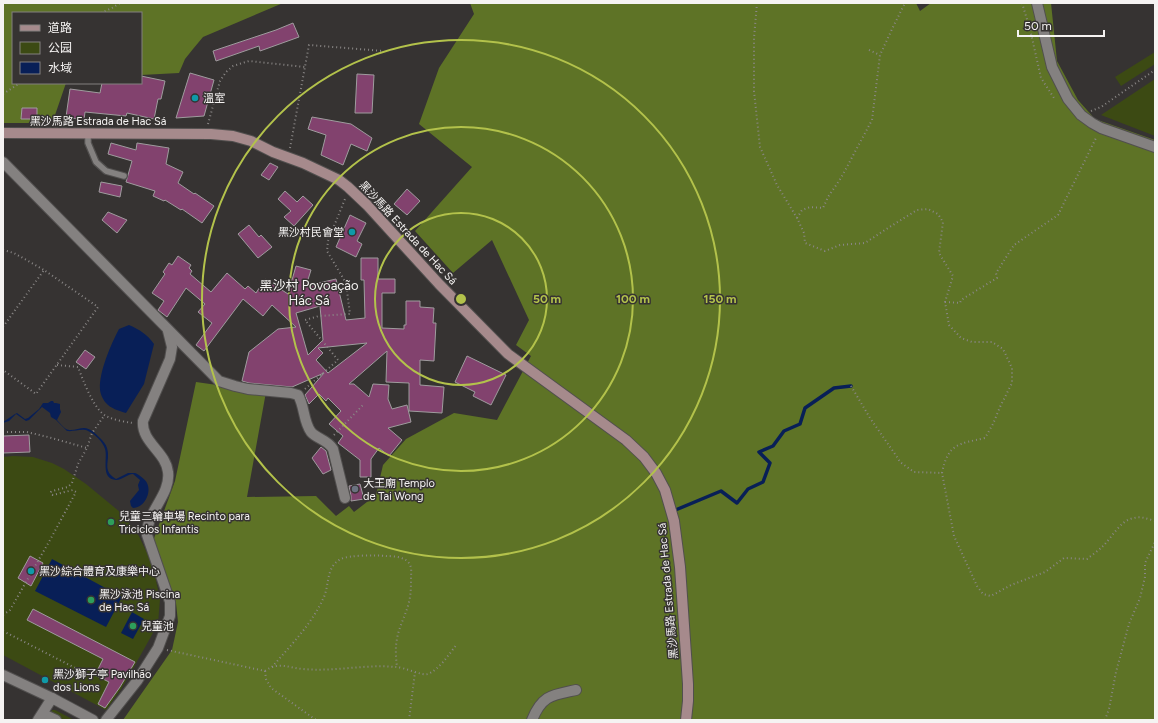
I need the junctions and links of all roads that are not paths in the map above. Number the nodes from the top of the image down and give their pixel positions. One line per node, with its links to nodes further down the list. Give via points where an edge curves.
1 (1037, 3): 4 (street, via 1052,67 1068,99 1081,115 1101,128)
2 (88, 133): 3 (main road, 黑沙馬路 Estrada de Hac Sá); 6 (lane, via 88,143 96,162 106,171); 17 (main road, 黑沙馬路 Estrada de Hac Sá, via 233,136 251,141 326,173 348,187 508,354 626,440 644,457 656,473 670,505 677,536 688,684)
3 (3, 134)
4 (1155, 147)
5 (3, 162): 7 (street)
6 (124, 176)
7 (167, 329): 8 (street, via 219,381 298,396 311,433 334,449); 15 (street, via 172,347 170,359 142,424 143,432 165,462 168,471 165,490 146,529 170,602 170,616 158,648 137,681)
8 (345, 498)
9 (3, 675): 11 (street)
10 (576, 690): 16 (street, via 548,697)
11 (52, 698): 12 (street); 14 (street)
12 (41, 717): 13 (street)
13 (56, 720)
14 (93, 720)
15 (106, 720)
16 (532, 720)
17 (686, 720)

